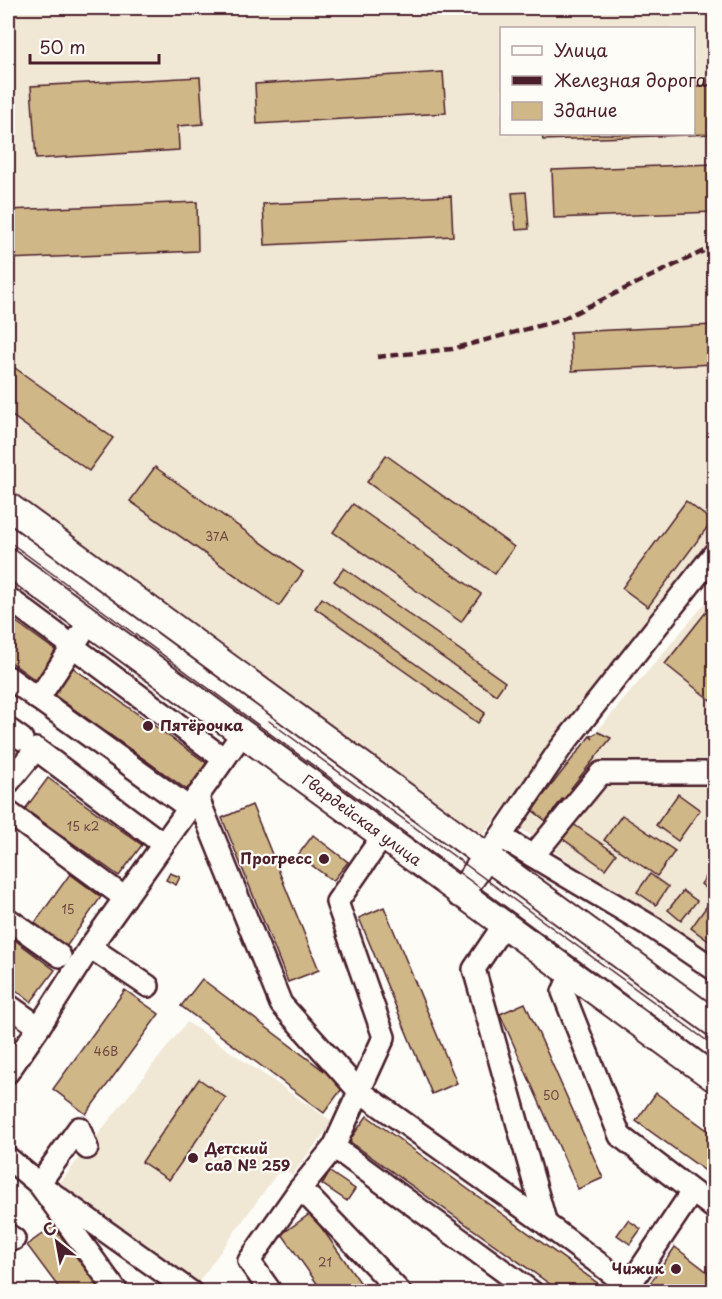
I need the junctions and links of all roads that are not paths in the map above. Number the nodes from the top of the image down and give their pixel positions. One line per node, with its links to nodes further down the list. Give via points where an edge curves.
1 (8, 506): 17 (main road)
2 (714, 554): 17 (lane, via 560,749)
3 (8, 562): 5 (main road, Гвардейская улица)
4 (8, 598): 6 (lane)
5 (89, 622): 6 (lane); 9 (main road, Гвардейская улица)
6 (73, 647): 8 (lane); 10 (lane)
7 (8, 677): 8 (lane)
8 (38, 699): 13 (lane)
9 (242, 734): 10 (lane); 15 (main road, Гвардейская улица)
10 (224, 759): 13 (lane)
11 (705, 773): 18 (lane, via 601,773)
12 (8, 783): 16 (lane, via 36,749)
13 (193, 802): 16 (lane); 33 (lane, via 281,1004)
14 (8, 812): 20 (lane)
15 (382, 837): 19 (main road, Гвардейская улица); 33 (lane, via 337,902 384,1037)
16 (163, 844): 20 (lane)
17 (495, 846): 18 (lane); 19 (main road); 29 (main road)
18 (532, 856): 25 (lane)
19 (460, 894): 22 (main road, Гвардейская улица)
20 (125, 898): 23 (lane)
21 (8, 919): 24 (lane)
22 (503, 926): 26 (main road, Гвардейская улица); 41 (lane, via 474,969)
23 (90, 947): 27 (lane); 30 (lane)
24 (60, 956)
25 (714, 969)
26 (571, 974): 32 (main road, Гвардейская улица); 39 (lane, via 563,992 620,1136)
27 (148, 986)
28 (8, 1005): 30 (lane)
29 (714, 1023)
30 (39, 1027): 31 (lane)
31 (8, 1072)
32 (714, 1078)
33 (358, 1090): 34 (lane); 41 (lane)
34 (334, 1147): 38 (lane); 47 (lane)
35 (87, 1148): 37 (lane, via 79,1128)
36 (8, 1158): 37 (lane)
37 (39, 1184): 42 (lane); 43 (lane)
38 (299, 1190): 45 (lane, via 249,1261); 46 (lane)
39 (692, 1192): 40 (lane); 41 (lane, via 629,1286)
40 (714, 1208)
41 (546, 1224)
42 (169, 1283): 44 (lane)
43 (117, 1292)
44 (191, 1292)
45 (271, 1292)
46 (400, 1292)
47 (532, 1292)

